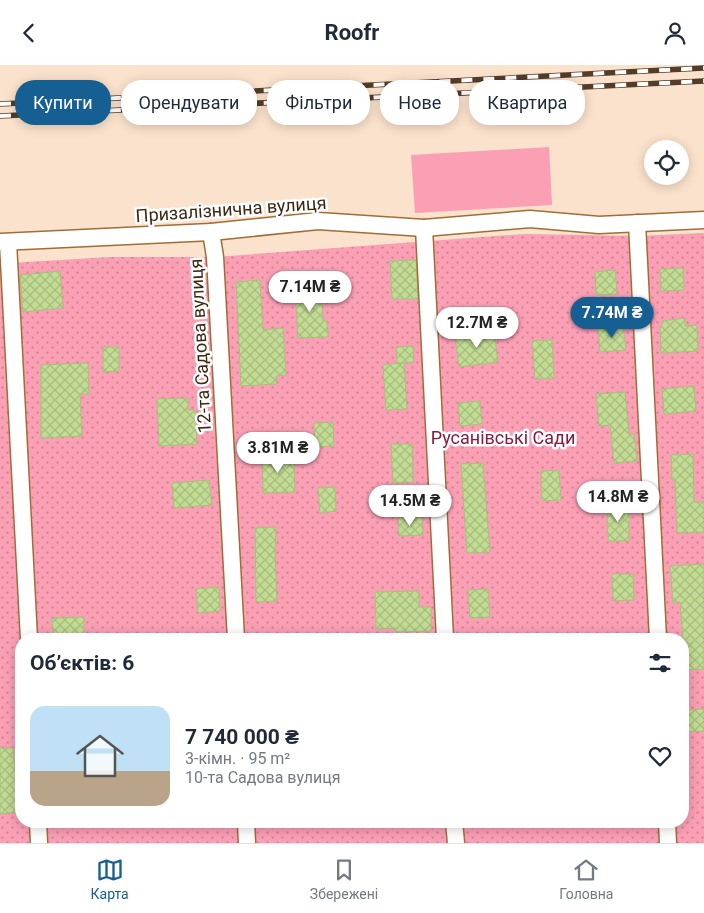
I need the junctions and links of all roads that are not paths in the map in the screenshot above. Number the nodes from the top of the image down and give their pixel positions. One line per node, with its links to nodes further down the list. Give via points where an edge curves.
1 (704, 220): 2 (street, Призалізнична вулиця)
2 (637, 223): 3 (street, Призалізнична вулиця, via 599,225 530,219); 9 (street)
3 (424, 228): 4 (street, Призалізнична вулиця, via 318,221); 8 (street)
4 (211, 232): 5 (street, Призалізнична вулиця); 7 (street, 12-та Садова вулиця)
5 (4, 242): 6 (street)
6 (29, 633)
7 (236, 633)
8 (445, 633)
9 (658, 633)
10 (38, 828): 14 (street)
11 (246, 828): 15 (street)
12 (455, 828): 16 (street)
13 (667, 828): 17 (street)
14 (39, 843)
15 (247, 843)
16 (456, 843)
17 (668, 843)

